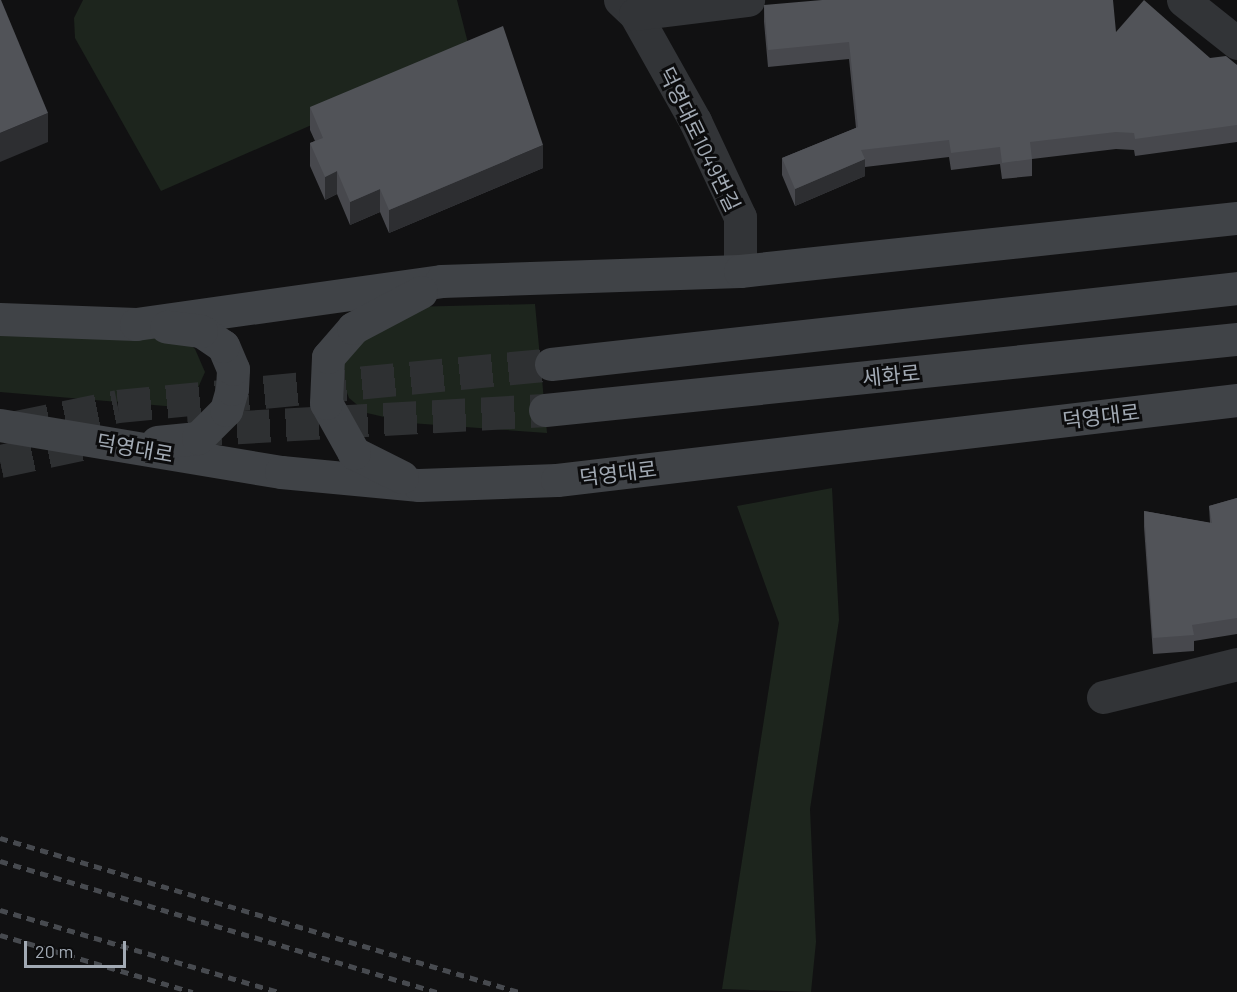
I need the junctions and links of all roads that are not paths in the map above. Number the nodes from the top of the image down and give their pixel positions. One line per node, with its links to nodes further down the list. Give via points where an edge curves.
1 (748, 0): 3 (street, 덕영대로1049번길)
2 (1183, 0): 4 (street)
3 (628, 7): 6 (street, 덕영대로1049번길, via 740,217)
4 (1237, 43)
5 (1237, 218): 6 (main road)
6 (740, 271): 7 (main road)
7 (441, 281): 10 (main road); 17 (main road, via 353,328 328,357 326,403 354,453)
8 (1237, 288): 12 (main road)
9 (0, 320): 10 (main road)
10 (136, 324): 16 (main road, via 209,336 223,346 233,369 232,389 226,410 198,438)
11 (1237, 339): 14 (main road, 세화로)
12 (551, 364)
13 (1237, 400): 17 (main road, 덕영대로, via 557,480)
14 (544, 410)
15 (0, 425): 16 (main road, 덕영대로)
16 (123, 446): 17 (main road, 덕영대로, via 281,472)
17 (419, 485)
18 (1237, 664): 19 (street)
19 (1103, 697)

